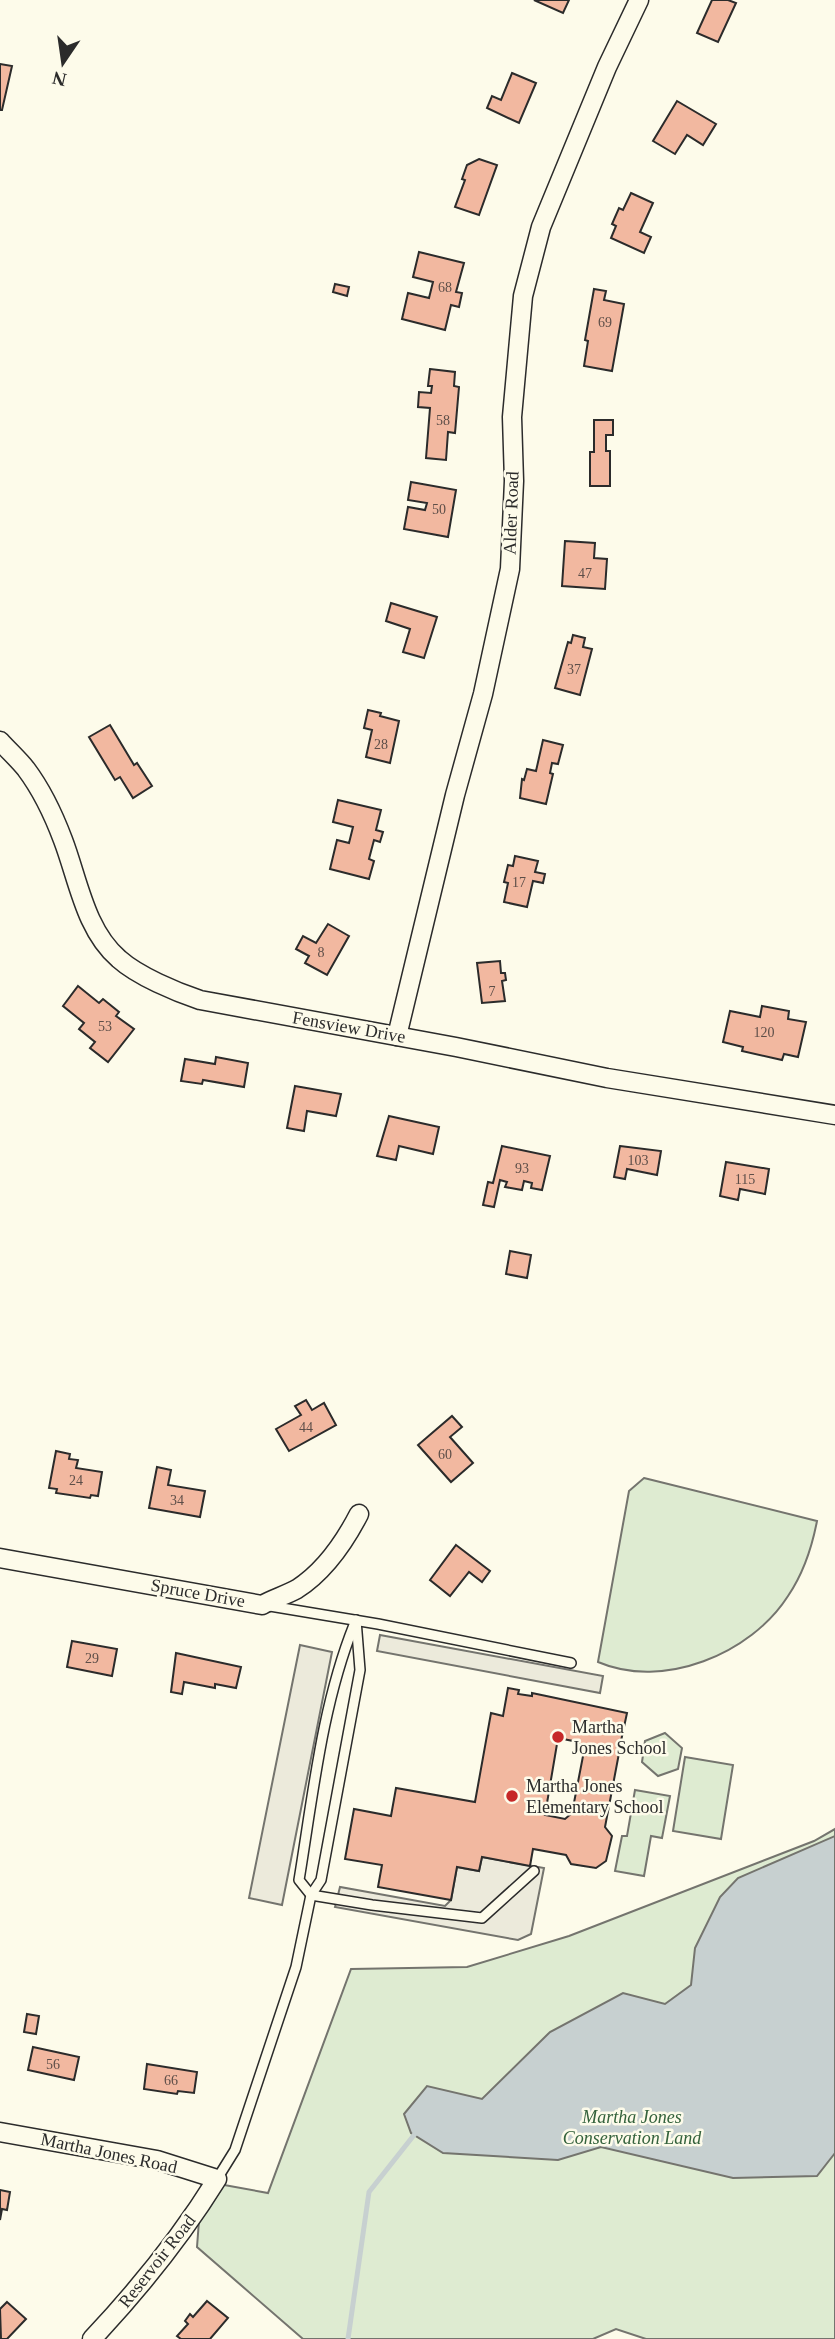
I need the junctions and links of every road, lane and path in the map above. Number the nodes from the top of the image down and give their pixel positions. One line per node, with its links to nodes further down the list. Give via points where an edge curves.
1 (639, 0): 3 (street, Alder Road, via 541,227 523,296 512,417 510,569)
2 (0, 741): 3 (street, Fensview Drive, via 26,769 41,795 97,932 119,959 171,990 200,1000)
3 (397, 1036): 4 (street, Fensview Drive, via 607,1078)
4 (835, 1115)
5 (359, 1514): 7 (street, Spruce Drive, via 328,1562 297,1588)
6 (0, 1558): 7 (street, Spruce Drive)
7 (262, 1605): 8 (lane)
8 (356, 1620): 9 (lane); 11 (lane, via 360,1670 321,1880); 11 (lane, via 339,1664 299,1880)
9 (571, 1664)
10 (534, 1871): 11 (lane, via 482,1919)
11 (311, 1895): 13 (lane, via 292,1979 235,2150)
12 (0, 2132): 13 (street, Martha Jones Road, via 157,2160)
13 (217, 2179): 14 (street, Reservoir Road, via 140,2287)
14 (92, 2339)

